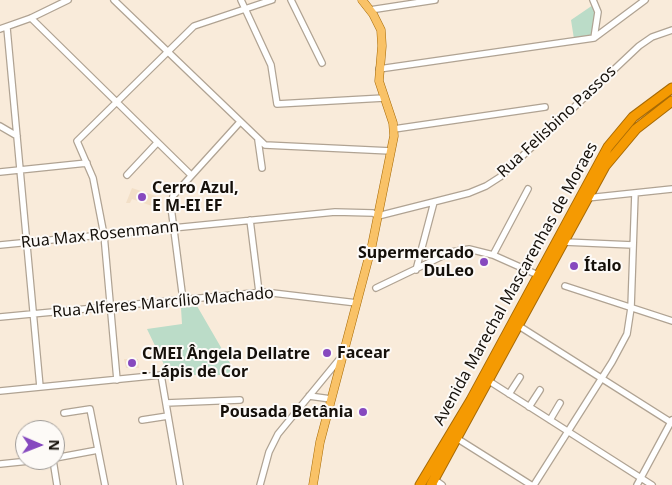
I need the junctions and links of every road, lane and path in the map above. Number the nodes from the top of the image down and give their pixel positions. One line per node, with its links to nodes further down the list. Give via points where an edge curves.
1 (68, 0): 13 (street)
2 (114, 0): 17 (street)
3 (242, 0): 11 (street)
4 (272, 0): 11 (street)
5 (292, 0): 18 (street)
6 (362, 0): 12 (main road)
7 (435, 0): 12 (street)
8 (592, 0): 16 (street, via 598,9)
9 (645, 0): 10 (street)
10 (638, 2): 16 (street)
11 (245, 9): 17 (street, via 197,24); 21 (street, via 271,65 277,104)
12 (370, 10): 19 (main road, via 381,34)
13 (31, 18): 14 (street); 23 (street)
14 (2, 27): 28 (street)
15 (672, 30): 42 (street, Rua Felisbino Passos, via 639,46 493,182 469,193)
16 (594, 38): 19 (street)
17 (167, 52): 23 (street); 25 (street)
18 (322, 63)
19 (379, 69): 21 (main road)
20 (672, 88): 54 (highway, Avenida Marechal Mascarenhas de Moraes, via 642,108 615,138)
21 (384, 98): 27 (main road)
22 (672, 101): 41 (highway, Avenida Marechal Mascarenhas de Moraes, via 628,137 605,166)
23 (116, 102): 30 (street); 32 (street, via 77,141)
24 (545, 107): 27 (street)
25 (240, 122): 29 (street); 37 (street)
26 (0, 126): 28 (street)
27 (394, 129): 31 (main road)
28 (17, 136): 34 (street)
29 (258, 140): 31 (street, via 267,146); 33 (street)
30 (158, 142): 36 (street); 37 (street)
31 (391, 152): 43 (main road)
32 (87, 163): 34 (street); 46 (street, via 95,184)
33 (262, 168)
34 (20, 170): 35 (street); 47 (street)
35 (0, 172)
36 (127, 175)
37 (191, 175): 45 (street, via 173,196)
38 (528, 189): 51 (street)
39 (672, 189): 40 (street)
40 (635, 193): 41 (street); 50 (street)
41 (587, 198): 48 (highway, Avenida Marechal Mascarenhas de Moraes)
42 (434, 202): 43 (street, Rua Felisbino Passos); 52 (street)
43 (378, 216): 44 (street, Rua Max Rosenmann, via 342,212); 60 (main road)
44 (250, 220): 45 (street, Rua Max Rosenmann); 57 (street)
45 (174, 228): 46 (street, Rua Max Rosenmann); 58 (street)
46 (104, 235): 47 (street, Rua Max Rosenmann); 61 (street)
47 (26, 242): 49 (street, Rua Max Rosenmann); 63 (street)
48 (564, 242): 50 (street); 53 (highway, Avenida Marechal Mascarenhas de Moraes)
49 (0, 245)
50 (633, 245): 62 (street)
51 (493, 255): 52 (street, via 475,249 457,251); 54 (street)
52 (416, 270): 56 (street)
53 (548, 272): 54 (highway); 59 (highway, Avenida Marechal Mascarenhas de Moraes, via 548,282)
54 (538, 275): 59 (highway, Avenida Marechal Mascarenhas de Moraes)
55 (565, 286): 62 (street)
56 (376, 288)
57 (259, 292): 58 (street, Rua Alferes Marcílio Machado); 60 (street, Rua Alferes Marcílio Machado)
58 (183, 300): 61 (street, Rua Alferes Marcílio Machado)
59 (527, 302): 66 (highway, Avenida Marechal Mascarenhas de Moraes)
60 (356, 303): 67 (main road)
61 (111, 307): 63 (street, Rua Alferes Marcílio Machado); 70 (street)
62 (631, 308): 65 (street); 69 (street, via 627,334)
63 (33, 314): 64 (street, Rua Alferes Marcílio Machado); 72 (street)
64 (0, 317)
65 (672, 321)
66 (515, 326): 69 (street); 71 (highway, Avenida Marechal Mascarenhas de Moraes); 101 (highway, Avenida Marechal Mascarenhas de Moraes)
67 (343, 354): 76 (street); 77 (main road)
68 (520, 376): 75 (street)
69 (602, 378): 86 (street); 87 (street)
70 (118, 380): 72 (street); 79 (street, via 161,375)
71 (489, 381): 75 (street); 88 (highway, Avenida Marechal Mascarenhas de Moraes)
72 (40, 387): 74 (street)
73 (540, 390): 81 (street)
74 (0, 391)
75 (509, 394): 81 (street)
76 (309, 396): 77 (street); 99 (street, via 275,440)
77 (331, 399): 100 (main road)
78 (240, 400): 79 (street)
79 (166, 403): 83 (street)
80 (560, 404): 85 (street)
81 (529, 407): 85 (street)
82 (64, 413): 89 (street, via 90,409)
83 (168, 416): 84 (street); 98 (street)
84 (142, 420)
85 (550, 420): 87 (street)
86 (672, 422): 94 (street)
87 (568, 432): 94 (street); 102 (street)
88 (458, 439): 95 (highway, Avenida Marechal Mascarenhas de Moraes); 102 (street)
89 (98, 450): 90 (street); 97 (street)
90 (65, 457)
91 (15, 462): 92 (street)
92 (0, 464)
93 (56, 470): 96 (street)
94 (641, 478): 103 (street); 104 (street)
95 (436, 483)
96 (58, 485)
97 (105, 485)
98 (180, 485)
99 (260, 485)
100 (313, 485)
101 (420, 485)
102 (532, 485)
103 (637, 485)
104 (652, 485)

